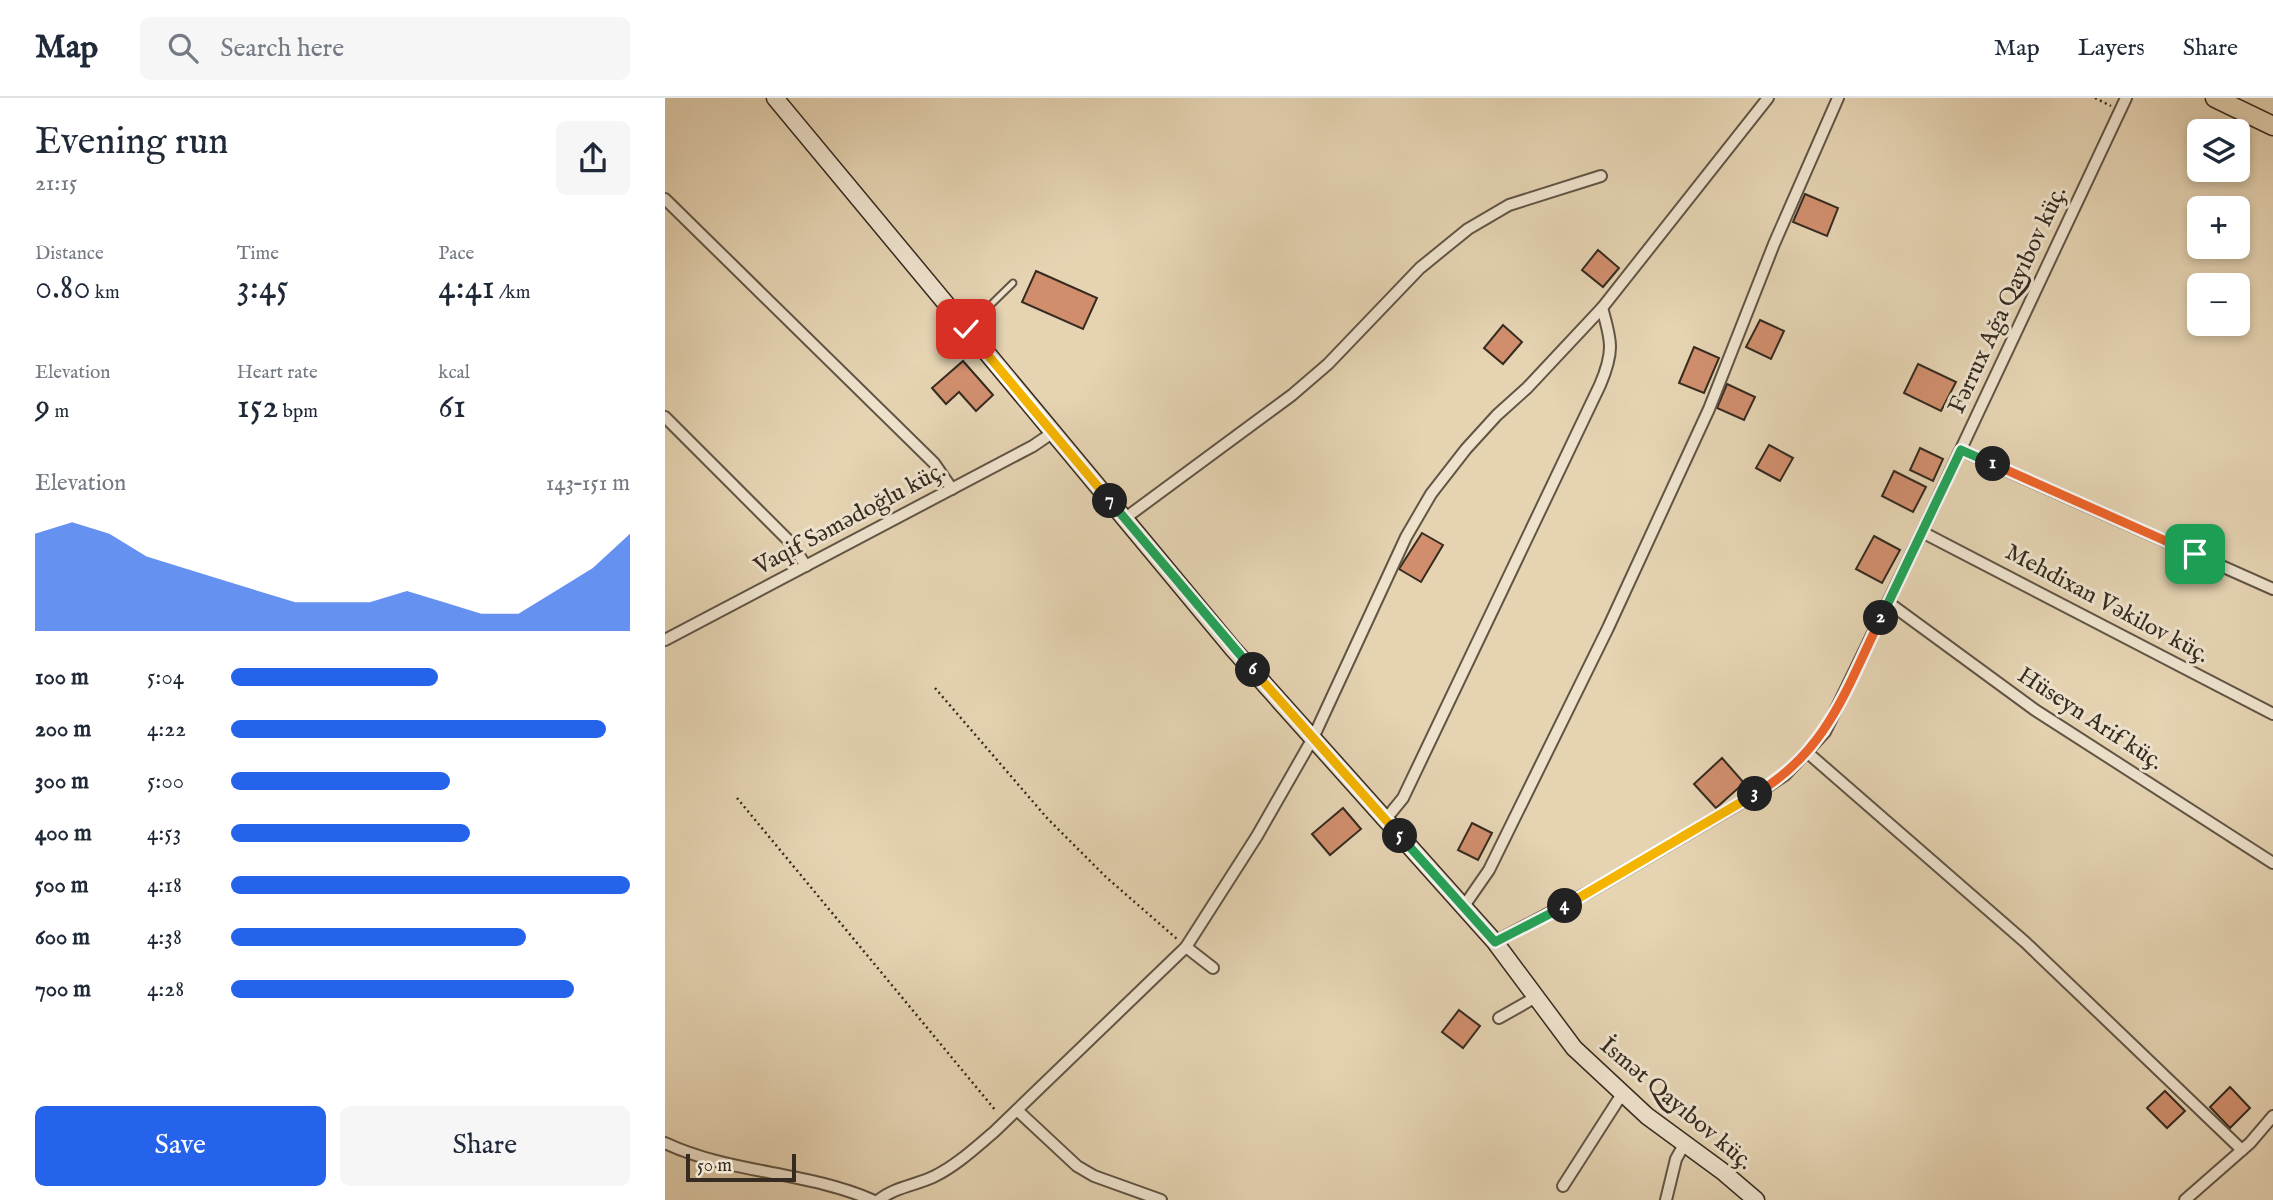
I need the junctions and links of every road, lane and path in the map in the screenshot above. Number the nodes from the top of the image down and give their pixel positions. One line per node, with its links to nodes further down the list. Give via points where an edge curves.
1 (775, 98): 13 (street, İsmət Qayıbov küç.)
2 (1768, 98): 12 (street)
3 (1838, 98): 31 (street, via 1698,434 1489,870)
4 (2095, 98): 7 (path)
5 (2126, 98): 7 (street, Fərrux Ağa Qayıbov küç.)
6 (2214, 98): 8 (main road)
7 (2120, 110): 16 (street, Fərrux Ağa Qayıbov küç.)
8 (2273, 125)
9 (1601, 176): 18 (street, via 1509,205 1468,229 1420,268 1292,395)
10 (665, 199): 17 (street, via 934,463)
11 (1013, 283): 13 (lane)
12 (1602, 308): 26 (street, via 1497,415 1431,494 1406,537); 29 (street, via 1612,342 1611,360 1403,798)
13 (966, 329): 15 (street, İsmət Qayıbov küç.)
14 (665, 418): 20 (street, via 791,543)
15 (1052, 433): 17 (street, Vaqif Səmədoğlu küç.); 18 (street, İsmət Qayıbov küç.)
16 (1961, 450): 19 (street, Fərrux Ağa Qayıbov küç.); 21 (street)
17 (952, 489): 20 (street, Vaqif Səmədoğlu küç.)
18 (1125, 519): 26 (street, İsmət Qayıbov küç.)
19 (1923, 532): 22 (street, Fərrux Ağa Qayıbov küç.); 25 (street, Mehdixan Vəkilov küç.)
20 (806, 566): 23 (street, Vaqif Səmədoğlu küç.)
21 (2273, 589)
22 (1889, 603): 27 (street, Fərrux Ağa Qayıbov küç., via 1825,732); 30 (street, Hüseyn Arif küç., via 2035,710)
23 (665, 640)
24 (935, 688): 33 (path, via 1047,818)
25 (2273, 714)
26 (1313, 738): 29 (street, İsmət Qayıbov küç.); 33 (street)
27 (1808, 753): 32 (street, Fərrux Ağa Qayıbov küç., via 1764,789); 43 (street, via 2025,942)
28 (737, 798): 40 (path)
29 (1385, 820): 31 (street, İsmət Qayıbov küç.)
30 (2273, 863)
31 (1464, 906): 32 (street, İsmət Qayıbov küç.)
32 (1495, 942): 35 (street, İsmət Qayıbov küç.)
33 (1186, 947): 34 (street); 38 (street)
34 (1213, 968)
35 (1536, 997): 36 (street); 37 (street, İsmət Qayıbov küç., via 1574,1048)
36 (1499, 1018)
37 (1622, 1094): 42 (street, İsmət Qayıbov küç.); 44 (street)
38 (1017, 1110): 40 (street); 47 (street, via 1077,1166)
39 (2273, 1116): 43 (street)
40 (1005, 1122): 46 (street, via 936,1176)
41 (665, 1143): 45 (street, via 687,1154 844,1188)
42 (1685, 1143): 48 (street, via 1676,1159); 49 (street, İsmət Qayıbov küç.)
43 (2242, 1150): 50 (street)
44 (1563, 1186)
45 (872, 1200)
46 (879, 1200)
47 (1161, 1200)
48 (1667, 1200)
49 (1756, 1200)
50 (2185, 1200)

